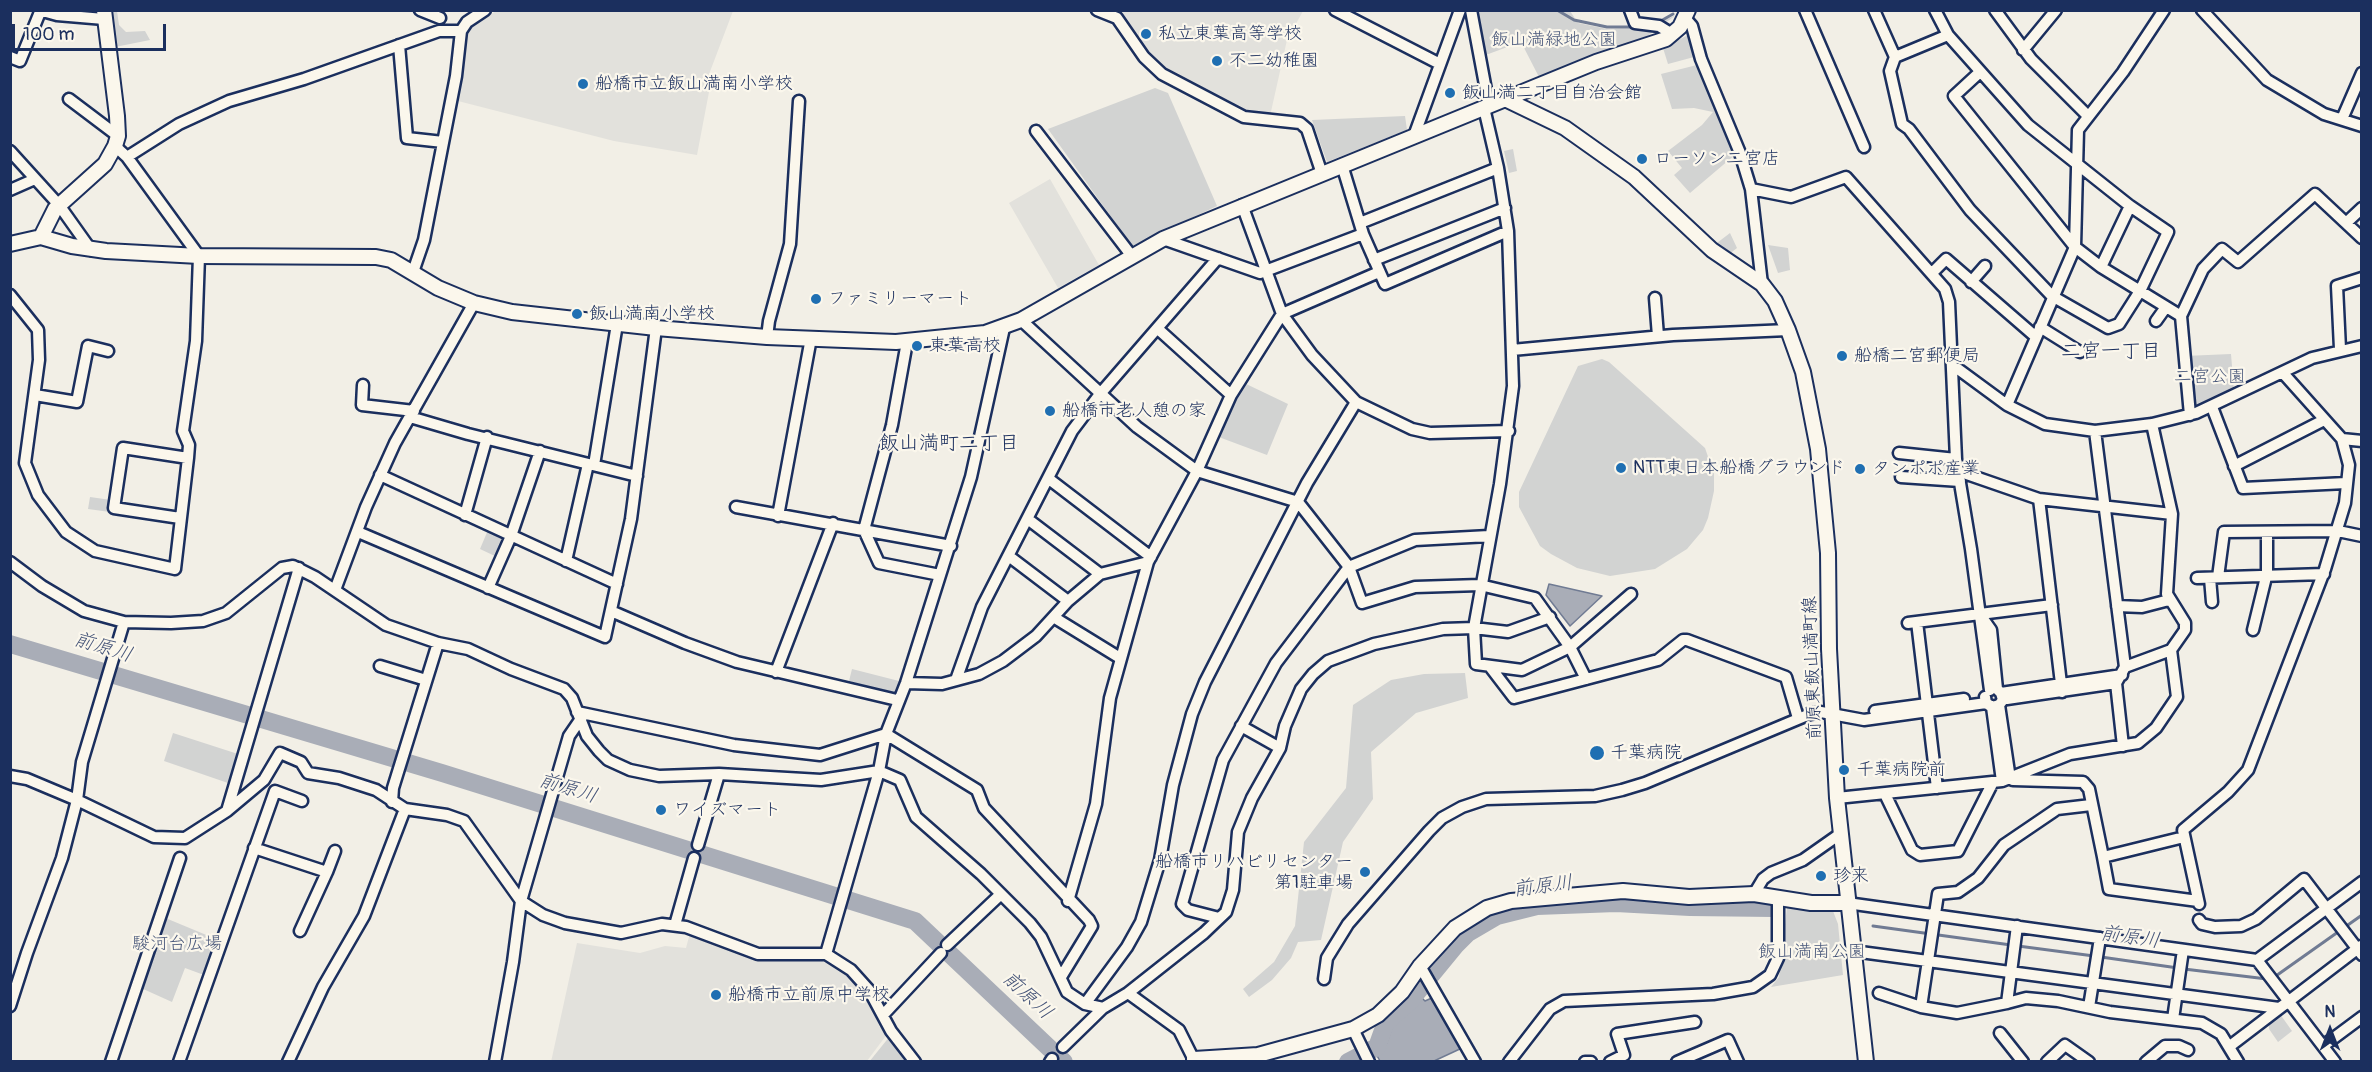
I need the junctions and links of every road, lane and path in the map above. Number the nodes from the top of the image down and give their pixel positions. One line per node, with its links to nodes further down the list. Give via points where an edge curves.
1 (420, 10): 16 (street)
2 (485, 10): 21 (street)
3 (1098, 10): 48 (street, via 1117,18 1144,57 1162,74 1244,117 1300,123 1307,129)
4 (1335, 10): 19 (street)
5 (1460, 10): 28 (street)
6 (1471, 10): 34 (street)
7 (1630, 10): 22 (street, via 1635,23 1659,26)
8 (1805, 10): 42 (street)
9 (1874, 10): 27 (street)
10 (1935, 10): 23 (street)
11 (1995, 10): 25 (street)
12 (2056, 10): 25 (street)
13 (2164, 10): 35 (street, via 2123,72)
14 (2202, 10): 36 (street, via 2267,80 2324,114)
15 (39, 11): 18 (street); 26 (street, via 20,61)
16 (441, 14): 20 (street)
17 (1687, 14): 22 (street); 50 (street, via 1712,88 1732,128)
18 (104, 15): 40 (street)
19 (1354, 15): 28 (street)
20 (439, 31): 21 (street); 24 (street)
21 (461, 31): 41 (street)
22 (1672, 34): 32 (street)
23 (1948, 35): 27 (street); 29 (street)
24 (399, 45): 41 (street, via 405,134 410,140); 44 (street, via 207,110)
25 (2022, 50): 35 (street)
26 (10, 57)
27 (1895, 57): 81 (street, via 1890,71 1902,124 1970,210)
28 (1440, 64): 39 (street)
29 (1980, 72): 46 (street, via 2028,125); 64 (street, via 1954,96)
30 (2361, 74): 36 (street)
31 (69, 99): 40 (street)
32 (1507, 100): 34 (street); 78 (street, via 1565,128 1634,177 1712,250)
33 (799, 101): 96 (street, via 790,244)
34 (1486, 107): 39 (street); 47 (street)
35 (2087, 115): 46 (street, via 2078,130)
36 (2342, 119): 37 (street)
37 (2361, 126)
38 (1036, 131): 67 (street)
39 (1414, 136): 45 (street)
40 (117, 141): 44 (street); 52 (street, via 105,164)
41 (443, 142): 73 (street, via 424,240)
42 (1864, 147)
43 (10, 152): 49 (street)
44 (127, 157): 66 (street)
45 (1342, 165): 48 (street); 58 (street)
46 (2077, 165): 54 (street); 64 (street)
47 (1498, 168): 55 (street); 58 (street)
48 (1322, 174): 53 (street)
49 (35, 179): 51 (street); 52 (street)
50 (1751, 189): 75 (street, via 1791,197 1846,177); 78 (street)
51 (10, 190)
52 (59, 205): 60 (street); 65 (street)
53 (1242, 205): 62 (street); 72 (street)
54 (2130, 206): 71 (street); 79 (street, via 2168,232)
55 (1505, 208): 59 (street); 69 (street)
56 (2361, 208): 57 (street)
57 (2346, 223): 61 (street); 86 (street, via 2315,194 2238,262 2222,249 2203,269)
58 (1361, 229): 69 (street); 72 (street)
59 (1508, 231): 74 (street, via 1384,284); 101 (street)
60 (41, 237): 63 (street); 65 (street)
61 (2361, 238)
62 (1163, 240): 67 (street); 68 (street)
63 (10, 244)
64 (2075, 247): 71 (street); 81 (street)
65 (91, 250): 66 (street)
66 (200, 255): 73 (street, via 376,257); 124 (street, via 196,341 183,431 189,445)
67 (1131, 255): 87 (street)
68 (1218, 258): 72 (street, via 1260,273); 92 (street)
69 (1374, 260): 74 (street)
70 (1985, 266): 77 (street)
71 (2101, 267): 79 (street)
72 (1267, 271): 85 (street)
73 (412, 272): 83 (street)
74 (1379, 272): 85 (street)
75 (1933, 272): 77 (street, via 1946,259); 104 (street, via 1949,302)
76 (2361, 278): 100 (street, via 2337,286)
77 (1971, 282): 94 (street)
78 (1762, 284): 93 (street, 前原東飯山満町線)
79 (2140, 291): 81 (street, via 2119,324 2108,328); 84 (street)
80 (10, 295): 108 (street, via 38,330)
81 (2052, 296): 94 (street)
82 (1655, 298): 95 (street)
83 (474, 303): 89 (street, via 513,312); 113 (street)
84 (2166, 307): 86 (street); 88 (street)
85 (1282, 314): 109 (street); 110 (street, via 1312,355)
86 (2181, 316): 114 (street)
87 (1021, 320): 91 (street); 107 (street)
88 (2156, 321)
89 (617, 324): 90 (street); 126 (street)
90 (656, 328): 96 (street); 130 (street)
91 (1004, 328): 98 (street); 152 (street, via 987,414)
92 (1158, 328): 107 (street); 109 (street)
93 (1788, 330): 95 (street); 198 (street, 前原東飯山満町線, via 1803,372 1818,449 1828,554)
94 (2038, 332): 103 (street); 111 (street)
95 (1658, 336): 101 (street)
96 (767, 337): 97 (street)
97 (811, 338): 98 (street); 141 (street)
98 (907, 342): 145 (street, via 892,425)
99 (2361, 346): 100 (street)
100 (2340, 349): 105 (street)
101 (1512, 350): 117 (street)
102 (108, 351): 108 (street, via 88,346 77,402)
103 (2080, 352)
104 (1953, 369): 111 (street); 125 (street)
105 (2283, 373): 112 (street); 115 (street)
106 (363, 385): 113 (street, via 362,405)
107 (1100, 394): 128 (street); 133 (street, via 1072,431)
108 (35, 395): 142 (street, via 25,463 38,495 66,532 95,551 175,569)
109 (1231, 395): 128 (street)
110 (1356, 402): 117 (street, via 1403,425 1431,433); 136 (street, via 1325,449)
111 (2007, 405): 118 (street, via 2045,424)
112 (2212, 407): 114 (street); 127 (street)
113 (412, 414): 119 (street); 129 (street)
114 (2190, 415): 116 (street)
115 (2324, 420): 120 (street); 127 (street)
116 (2152, 424): 118 (street); 139 (street)
117 (1509, 431): 150 (street)
118 (2095, 431): 137 (street)
119 (487, 437): 122 (street); 140 (street)
120 (2342, 440): 121 (street); 134 (street, via 2349,465)
121 (2361, 441)
122 (540, 451): 126 (street); 149 (street)
123 (1899, 453): 125 (street)
124 (188, 458): 142 (street); 142 (street, via 123,448 114,508)
125 (1956, 459): 131 (street)
126 (591, 464): 130 (street); 155 (street)
127 (2234, 466): 134 (street, via 2243,488)
128 (1197, 471): 136 (street); 154 (street)
129 (380, 475): 140 (street); 147 (street)
130 (638, 476): 165 (street)
131 (1959, 476): 132 (street); 135 (street); 176 (street)
132 (1901, 477)
133 (1049, 479): 143 (street); 154 (street)
134 (2346, 483): 146 (street)
135 (2039, 498): 137 (street); 173 (street)
136 (1298, 502): 157 (street); 258 (street, via 1192,714 1173,785 1160,860 1141,922)
137 (2103, 505): 139 (street); 174 (street)
138 (736, 507): 141 (street)
139 (2172, 514): 170 (street)
140 (465, 515): 149 (street)
141 (778, 516): 144 (street)
142 (180, 518)
143 (1029, 520): 153 (street); 159 (street)
144 (833, 523): 145 (street); 188 (street)
145 (864, 530): 152 (street); 161 (street, via 879,563)
146 (2338, 531): 148 (street); 151 (street); 160 (street)
147 (358, 532): 167 (street); 168 (street)
148 (2267, 533): 162 (street); 163 (street, via 2224,532)
149 (511, 536): 155 (street); 167 (street)
150 (1489, 536): 157 (street, via 1415,540); 166 (street)
151 (2361, 536)
152 (951, 546): 161 (street)
153 (1010, 557): 171 (street); 192 (street, via 982,607)
154 (1150, 560): 159 (street); 185 (street)
155 (566, 561): 165 (street)
156 (10, 562): 179 (street, via 84,611)
157 (1349, 567): 166 (street, via 1362,603 1415,587); 201 (street, via 1276,663)
158 (299, 568): 168 (street); 179 (street, via 282,568 215,618 187,623); 217 (street)
159 (1100, 574): 171 (street)
160 (2324, 574): 162 (street); 219 (street, via 2248,770 2183,830)
161 (940, 575): 193 (street)
162 (2266, 576): 163 (street); 181 (street)
163 (2214, 577): 164 (street); 172 (street)
164 (2197, 578)
165 (617, 584): 175 (street)
166 (1480, 585): 177 (street, via 1535,598); 180 (street)
167 (488, 588): 175 (street, via 605,637)
168 (335, 591): 182 (street, via 386,625)
169 (1631, 594): 183 (street)
170 (2169, 600): 174 (street, via 2142,607); 184 (street, via 2185,630)
171 (1068, 601): 178 (street)
172 (2212, 602)
173 (2052, 605): 176 (street); 194 (street)
174 (2117, 606): 189 (street)
175 (611, 611): 188 (street, via 695,647)
176 (1980, 614): 195 (street); 197 (street, via 1913,622)
177 (1550, 617): 180 (street, via 1508,632); 183 (street)
178 (1055, 618): 185 (street); 192 (street, via 1003,661 979,674)
179 (124, 622): 212 (street, via 82,762)
180 (1474, 627): 187 (street, via 1476,664); 204 (street, via 1402,637 1328,662 1301,689)
181 (2253, 630)
182 (438, 643): 191 (street); 199 (street, via 468,649 556,684 568,694)
183 (1570, 647): 187 (street, via 1522,670); 190 (street)
184 (2171, 650): 189 (street); 203 (street, via 2177,697 2150,735)
185 (1120, 658): 231 (street, via 1110,698 1096,804)
186 (380, 666): 191 (street)
187 (1491, 668): 190 (street, via 1514,698)
188 (776, 672): 196 (street)
189 (2121, 675): 194 (street); 203 (street)
190 (1586, 679): 200 (street, via 1658,660 1687,640 1786,677)
191 (426, 680): 214 (street)
192 (956, 680): 193 (street, via 926,685)
193 (906, 683): 196 (street)
194 (2062, 688): 195 (street)
195 (1994, 698): 197 (street); 208 (street)
196 (897, 700): 202 (street)
197 (1928, 707): 198 (street, via 1864,720); 209 (street)
198 (1831, 715): 200 (street, via 1821,712); 211 (street, 前原東飯山満町線)
199 (578, 716): 202 (street, via 734,745 820,755); 206 (street, via 598,751 630,770 659,776); 232 (street)
200 (1798, 718): 251 (street, via 1634,787 1594,796 1486,799 1451,812 1429,831 1342,931 1326,957)
201 (1241, 726): 204 (street); 236 (street, via 1223,760 1182,904 1188,910)
202 (886, 734): 205 (street); 231 (street, via 977,790 984,808)
203 (2123, 746): 208 (street, via 2070,754)
204 (1280, 748): 236 (street, via 1238,832 1233,890 1226,912)
205 (879, 771): 206 (street, via 821,780); 228 (street, via 900,780 916,817); 245 (street)
206 (719, 774): 220 (street)
207 (10, 776): 212 (street)
208 (2002, 781): 209 (street); 210 (street, via 1958,851 1920,855 1912,850); 215 (street, via 2084,782)
209 (1937, 788): 210 (street)
210 (1885, 794): 211 (street)
211 (1837, 798): 218 (street, 前原東飯山満町線)
212 (77, 800): 217 (street, via 154,837 185,838); 259 (street, via 62,858)
213 (302, 801): 221 (street, via 274,791)
214 (392, 802): 216 (street); 217 (street, via 376,790 308,773 301,762 280,753 264,780)
215 (2091, 805): 223 (street); 235 (street, via 2057,809 2004,845 1978,878 1958,892 1938,894)
216 (405, 809): 232 (street, via 464,821); 278 (street, via 364,916 323,987)
217 (227, 811)
218 (1840, 834): 229 (street, via 1803,860 1771,873); 233 (street, 前原東飯山満町線)
219 (2184, 837): 223 (street); 223 (street, via 2198,902 2109,889)
220 (698, 844)
221 (254, 848): 226 (street); 277 (street)
222 (335, 851): 226 (street)
223 (2103, 857)
224 (180, 858): 276 (street)
225 (694, 858): 238 (street)
226 (327, 872): 240 (street)
227 (2361, 882): 234 (street)
228 (1001, 894): 250 (street, via 1041,937); 264 (street)
229 (1754, 894): 230 (street); 248 (street, via 1689,897 1623,891 1511,901 1487,908 1455,928)
230 (1778, 899): 233 (street); 282 (street, via 1778,958 1770,975 1753,987 1713,994 1564,1001 1550,1009)
231 (1068, 900): 250 (street, via 1092,926)
232 (521, 901): 238 (street, via 543,915 591,929 621,933); 279 (street)
233 (1847, 903): 235 (street); 244 (street, 前原東飯山満町線)
234 (2326, 909): 237 (street, via 2304,879 2256,919 2241,926 2215,927); 243 (street); 247 (street)
235 (1935, 916): 239 (street); 246 (street)
236 (1219, 918): 253 (street)
237 (2199, 920)
238 (675, 925): 245 (street, via 758,954)
239 (2017, 926): 241 (street); 249 (street)
240 (300, 931)
241 (2100, 938): 242 (street); 252 (street)
242 (2183, 950): 247 (street); 255 (street)
243 (2360, 950): 256 (street)
244 (1853, 951): 246 (street); 288 (street, 前原東飯山満町線)
245 (826, 954): 264 (street, via 850,970 869,990)
246 (1929, 959): 249 (street); 260 (street)
247 (2257, 960): 256 (street)
248 (1420, 966): 268 (street, via 1402,992 1378,1015); 281 (street)
249 (2011, 970): 252 (street); 257 (street)
250 (1060, 977): 258 (street, via 1067,992)
251 (1324, 979)
252 (2093, 982): 255 (street); 261 (street)
253 (1128, 993): 262 (street); 275 (street, via 1179,1030)
254 (1879, 993): 260 (street)
255 (2177, 994): 263 (street); 266 (street)
256 (2289, 1001): 263 (street); 271 (street)
257 (2007, 1003): 260 (street, via 1957,1013); 261 (street, via 2026,998)
258 (1085, 1004): 262 (street)
259 (10, 1006)
260 (1921, 1007)
261 (2090, 1007): 266 (street)
262 (1103, 1008): 272 (street)
263 (2279, 1008): 270 (street)
264 (883, 1015): 280 (street)
265 (2361, 1017): 271 (street)
266 (2173, 1019): 270 (street, via 2202,1023 2221,1034)
267 (1695, 1022): 285 (street, via 1617,1034 1623,1055)
268 (1353, 1029): 274 (street); 275 (street, via 1258,1055)
269 (2000, 1033): 289 (street)
270 (2230, 1046): 293 (street)
271 (2323, 1046): 294 (street)
272 (1063, 1047)
273 (2188, 1050): 292 (street, via 2165,1046)
274 (1366, 1056)
275 (1195, 1060)
276 (111, 1062)
277 (179, 1062)
278 (288, 1062)
279 (495, 1062)
280 (915, 1062)
281 (1475, 1062)
282 (1509, 1062)
283 (1585, 1062): 284 (street)
284 (1591, 1062)
285 (1610, 1062)
286 (1677, 1062): 287 (street, via 1728,1040)
287 (1738, 1062)
288 (1866, 1062)
289 (2023, 1062)
290 (2047, 1062): 291 (street, via 2065,1045)
291 (2089, 1062)
292 (2146, 1062)
293 (2238, 1062)
294 (2335, 1062)

